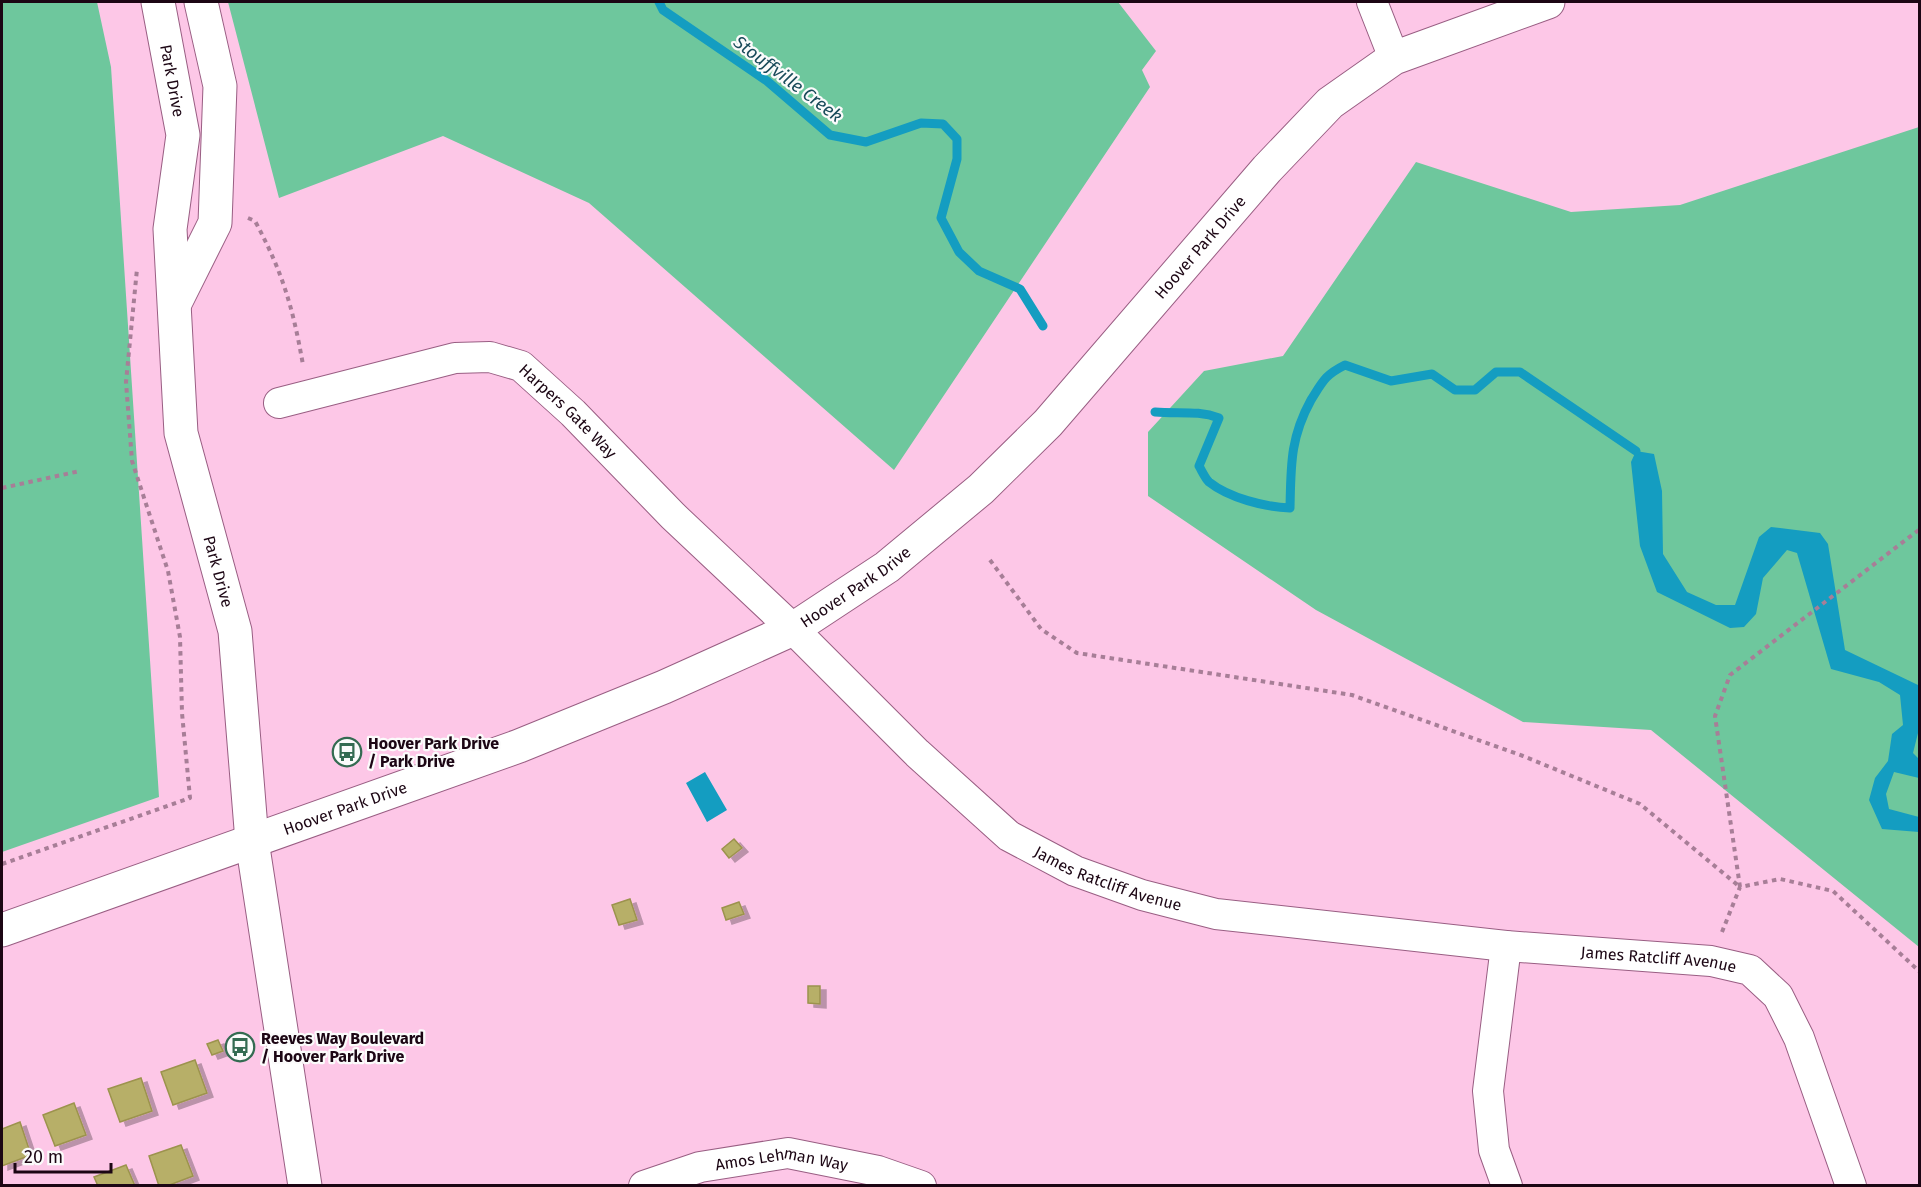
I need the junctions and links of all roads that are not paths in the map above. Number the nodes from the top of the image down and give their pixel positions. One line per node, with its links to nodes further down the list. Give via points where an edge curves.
1 (158, 2): 6 (street, Park Drive, via 183,135 170,229)
2 (201, 2): 6 (street, Park Drive, via 220,86 215,223)
3 (1372, 2): 5 (street)
4 (1548, 2): 5 (street, Hoover Park Drive)
5 (1394, 58): 8 (street, Hoover Park Drive, via 1322,111 1267,169 1048,423 981,489 887,567)
6 (175, 303): 9 (street, Park Drive, via 181,433 235,631)
7 (279, 403): 8 (street, Harpers Gate Way, via 456,358 490,357 521,366)
8 (793, 629): 9 (street, Hoover Park Drive, via 519,746); 11 (street, James Ratcliff Avenue, via 917,753 1009,836 1076,871 1142,895 1216,914)
9 (252, 841): 10 (street, Hoover Park Drive); 12 (street, Park Drive)
10 (2, 930)
11 (1506, 946): 15 (street, via 1488,1091 1494,1150); 16 (street, James Ratcliff Avenue, via 1712,961 1750,970 1778,996 1799,1038)
12 (305, 1185)
13 (644, 1185): 14 (street, Amos Lehman Way, via 700,1167 788,1153)
14 (921, 1185)
15 (1507, 1185)
16 (1851, 1185)

